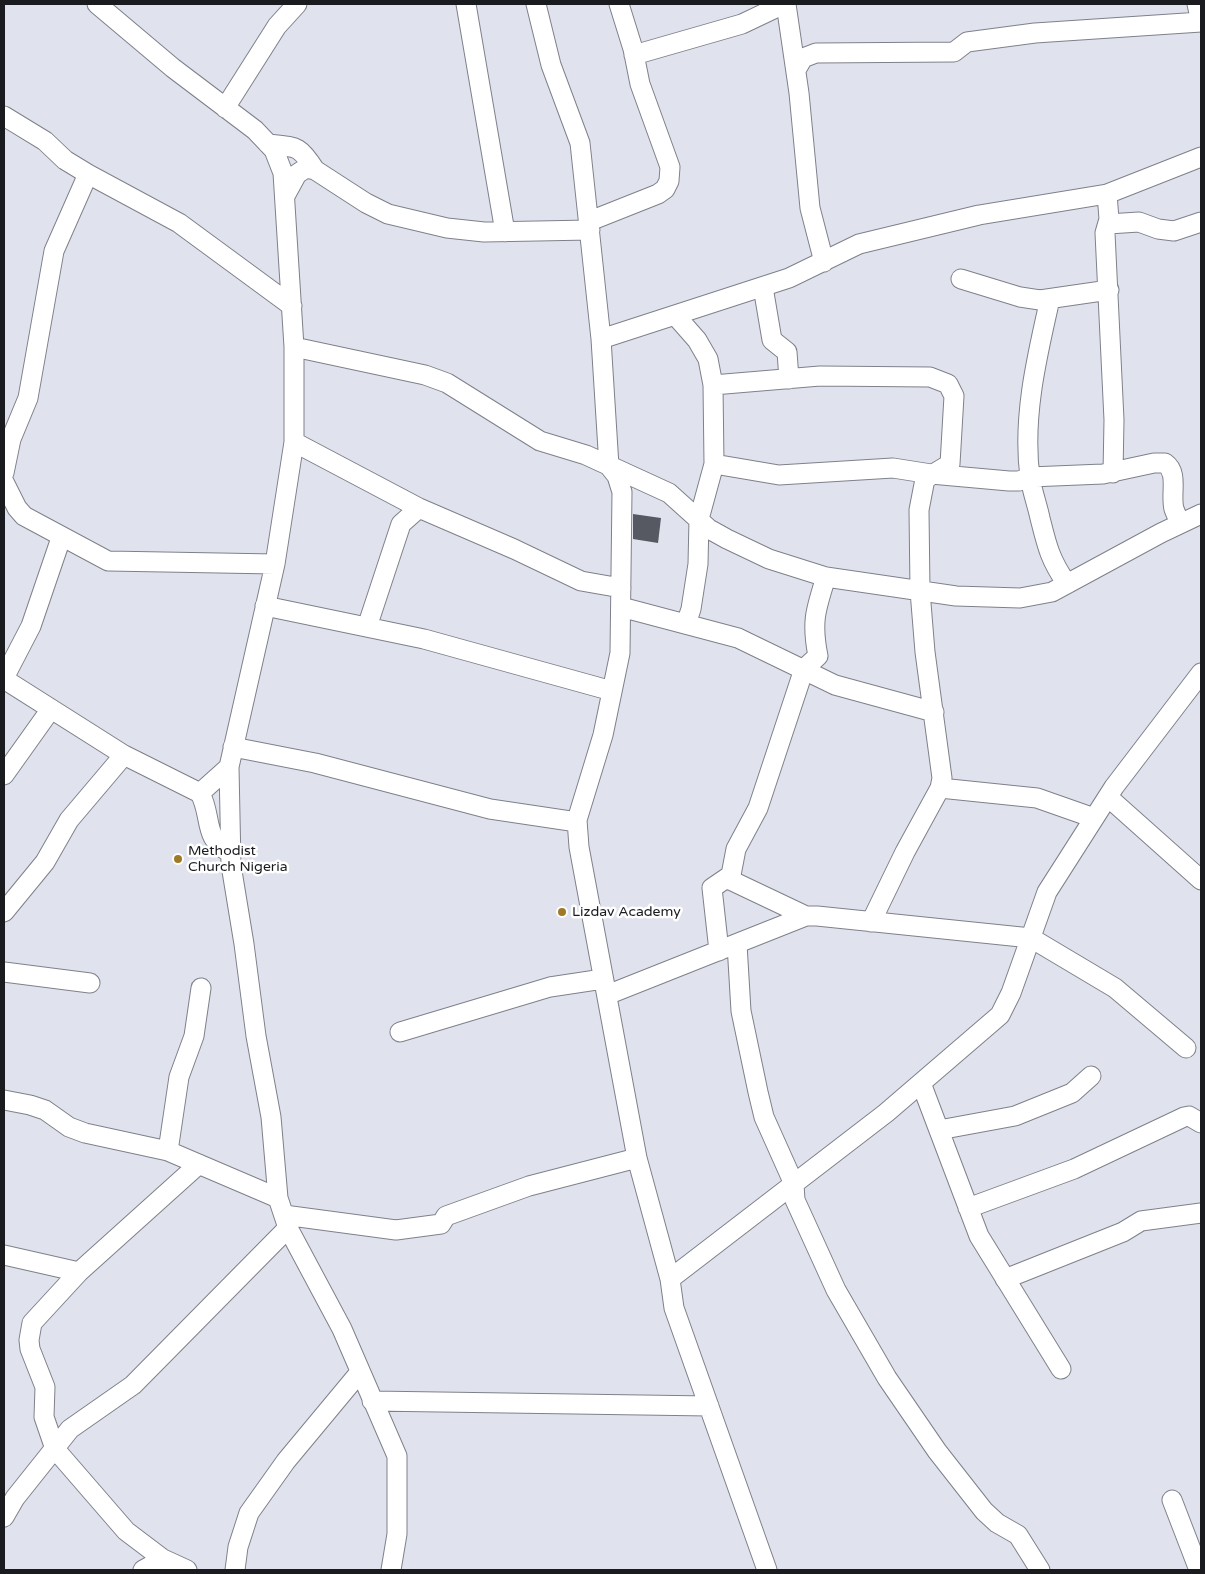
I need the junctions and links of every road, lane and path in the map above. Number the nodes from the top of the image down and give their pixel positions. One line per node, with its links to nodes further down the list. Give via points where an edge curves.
1 (97, 4): 13 (street)
2 (297, 4): 13 (street, via 276,26)
3 (466, 4): 24 (street)
4 (536, 4): 23 (street, via 551,65 580,143)
5 (619, 4): 11 (street)
6 (785, 4): 9 (street); 11 (street, via 742,24)
7 (1197, 4): 8 (street)
8 (1201, 22): 10 (street, via 1035,33 967,42 954,52)
9 (790, 33): 10 (street); 12 (street)
10 (816, 53): 12 (street, via 804,58)
11 (634, 55): 23 (street, via 640,84 670,167 669,181 658,194)
12 (796, 70): 25 (street, via 810,208)
13 (225, 108): 15 (street)
14 (4, 116): 18 (street, via 45,141 65,160)
15 (268, 144): 17 (street, via 304,151); 20 (street, via 274,150 283,173)
16 (1201, 157): 19 (street)
17 (315, 170): 20 (street, via 306,168 297,174); 24 (street, via 388,214 447,228)
18 (88, 174): 30 (street, via 179,223); 39 (street, via 54,251 28,398 11,439)
19 (1107, 194): 22 (street); 25 (street, via 978,215 859,244)
20 (285, 196): 30 (street)
21 (1201, 222): 22 (street, via 1174,231 1158,230 1140,222)
22 (1108, 224): 28 (street, via 1105,233)
23 (590, 226): 24 (street); 32 (street)
24 (505, 232)
25 (824, 262): 27 (street)
26 (960, 279): 29 (street, via 1020,297)
27 (763, 287): 31 (street); 34 (street, via 772,340 787,352)
28 (1109, 290): 29 (street); 40 (street)
29 (1050, 299): 42 (street, via 1033,382)
30 (292, 306): 33 (street)
31 (675, 315): 32 (street); 35 (street, via 697,340 708,359)
32 (602, 339): 38 (street)
33 (294, 347): 36 (street); 38 (street, via 447,382 540,441 586,455)
34 (789, 379): 35 (street); 41 (street, via 930,376 948,384 954,396 950,464)
35 (713, 385): 37 (street)
36 (294, 442): 44 (street); 49 (street)
37 (714, 464): 41 (street, via 780,475 893,468); 46 (street)
38 (609, 466): 46 (street, via 669,492); 52 (street, via 617,476 622,492)
39 (4, 473)
40 (1113, 473): 42 (street); 47 (street, via 1154,463 1168,465 1174,481 1174,509)
41 (931, 474): 42 (street, via 1009,481); 53 (street, via 925,479 919,510)
42 (1030, 477): 51 (street, via 1048,552)
43 (4, 482): 48 (street, via 24,516)
44 (418, 508): 52 (street, via 581,581); 57 (street, via 401,524)
45 (1201, 514): 47 (street)
46 (699, 519): 50 (street, via 721,536 770,559); 56 (street, via 698,564)
47 (1180, 524): 51 (street)
48 (61, 538): 49 (street, via 108,561); 60 (street, via 31,626)
49 (275, 564): 54 (street)
50 (826, 577): 53 (street); 58 (street, via 813,630 818,656)
51 (1067, 584): 53 (street, via 1052,592 1020,598)
52 (621, 588): 55 (street)
53 (920, 591): 63 (street)
54 (265, 606): 57 (street); 64 (street)
55 (621, 607): 56 (street); 61 (street, via 620,653)
56 (686, 624): 58 (street, via 738,638)
57 (367, 627): 61 (street, via 424,639)
58 (804, 669): 63 (street, via 835,684); 74 (street, via 758,808 736,849)
59 (1201, 673): 70 (street)
60 (4, 679): 62 (street)
61 (612, 690): 72 (street, via 603,735)
62 (51, 709): 65 (street); 67 (street)
63 (934, 712): 68 (street, via 941,766)
64 (234, 747): 66 (street); 72 (street, via 315,763 490,809)
65 (124, 755): 69 (street); 76 (street, via 70,820 45,862)
66 (229, 767): 69 (street); 73 (street)
67 (4, 774)
68 (940, 788): 71 (street, via 1037,798); 78 (street)
69 (200, 793): 73 (street, via 206,805 210,835 219,847)
70 (1108, 797): 71 (street); 75 (street)
71 (1094, 818): 79 (street, via 1047,892)
72 (577, 822): 84 (street)
73 (231, 853): 98 (street)
74 (728, 879): 77 (street); 81 (street, via 715,885 711,893)
75 (1201, 880)
76 (4, 912)
77 (806, 916): 78 (street); 80 (street)
78 (871, 922): 79 (street)
79 (1031, 938): 87 (street, via 1115,988); 89 (street, via 1012,993 1000,1015)
80 (737, 944): 81 (street); 96 (street, via 741,1011 758,1092 764,1117)
81 (719, 951): 84 (street)
82 (4, 972): 83 (street)
83 (90, 983)
84 (605, 987): 86 (street, via 550,987); 94 (street)
85 (202, 988): 93 (street, via 194,1036 179,1077)
86 (400, 1032)
87 (1186, 1048)
88 (1091, 1076): 92 (street, via 1072,1093 1015,1116)
89 (921, 1083): 92 (street); 96 (street)
90 (4, 1100): 93 (street, via 45,1110 84,1133)
91 (1201, 1123): 97 (street, via 1189,1116 1184,1117 1074,1169)
92 (939, 1130): 97 (street)
93 (168, 1152): 95 (street)
94 (637, 1158): 98 (street, via 529,1186 446,1216 441,1224 396,1230); 103 (street)
95 (199, 1164): 98 (street); 101 (street)
96 (794, 1184): 103 (street); 117 (street, via 795,1200 836,1290 887,1378 936,1451 997,1523 1018,1535)
97 (968, 1208): 102 (street, via 978,1236)
98 (283, 1214): 105 (street, via 342,1329); 108 (street, via 133,1385 70,1429)
99 (1201, 1214): 102 (street, via 1141,1222)
100 (4, 1254): 101 (street)
101 (79, 1272): 108 (street, via 32,1323 30,1349 45,1387 44,1417)
102 (1005, 1279): 104 (street)
103 (670, 1280): 107 (street, via 674,1308)
104 (1061, 1369)
105 (360, 1372): 106 (street); 114 (street, via 286,1461 249,1513 238,1547)
106 (372, 1401): 107 (street); 115 (street, via 397,1456 398,1534)
107 (709, 1406): 116 (street)
108 (55, 1449): 110 (street, via 15,1498); 111 (street, via 126,1530)
109 (1172, 1500): 118 (street)
110 (4, 1517)
111 (163, 1559): 112 (street); 113 (street)
112 (143, 1570)
113 (187, 1570)
114 (236, 1570)
115 (392, 1570)
116 (767, 1570)
117 (1040, 1570)
118 (1198, 1570)

